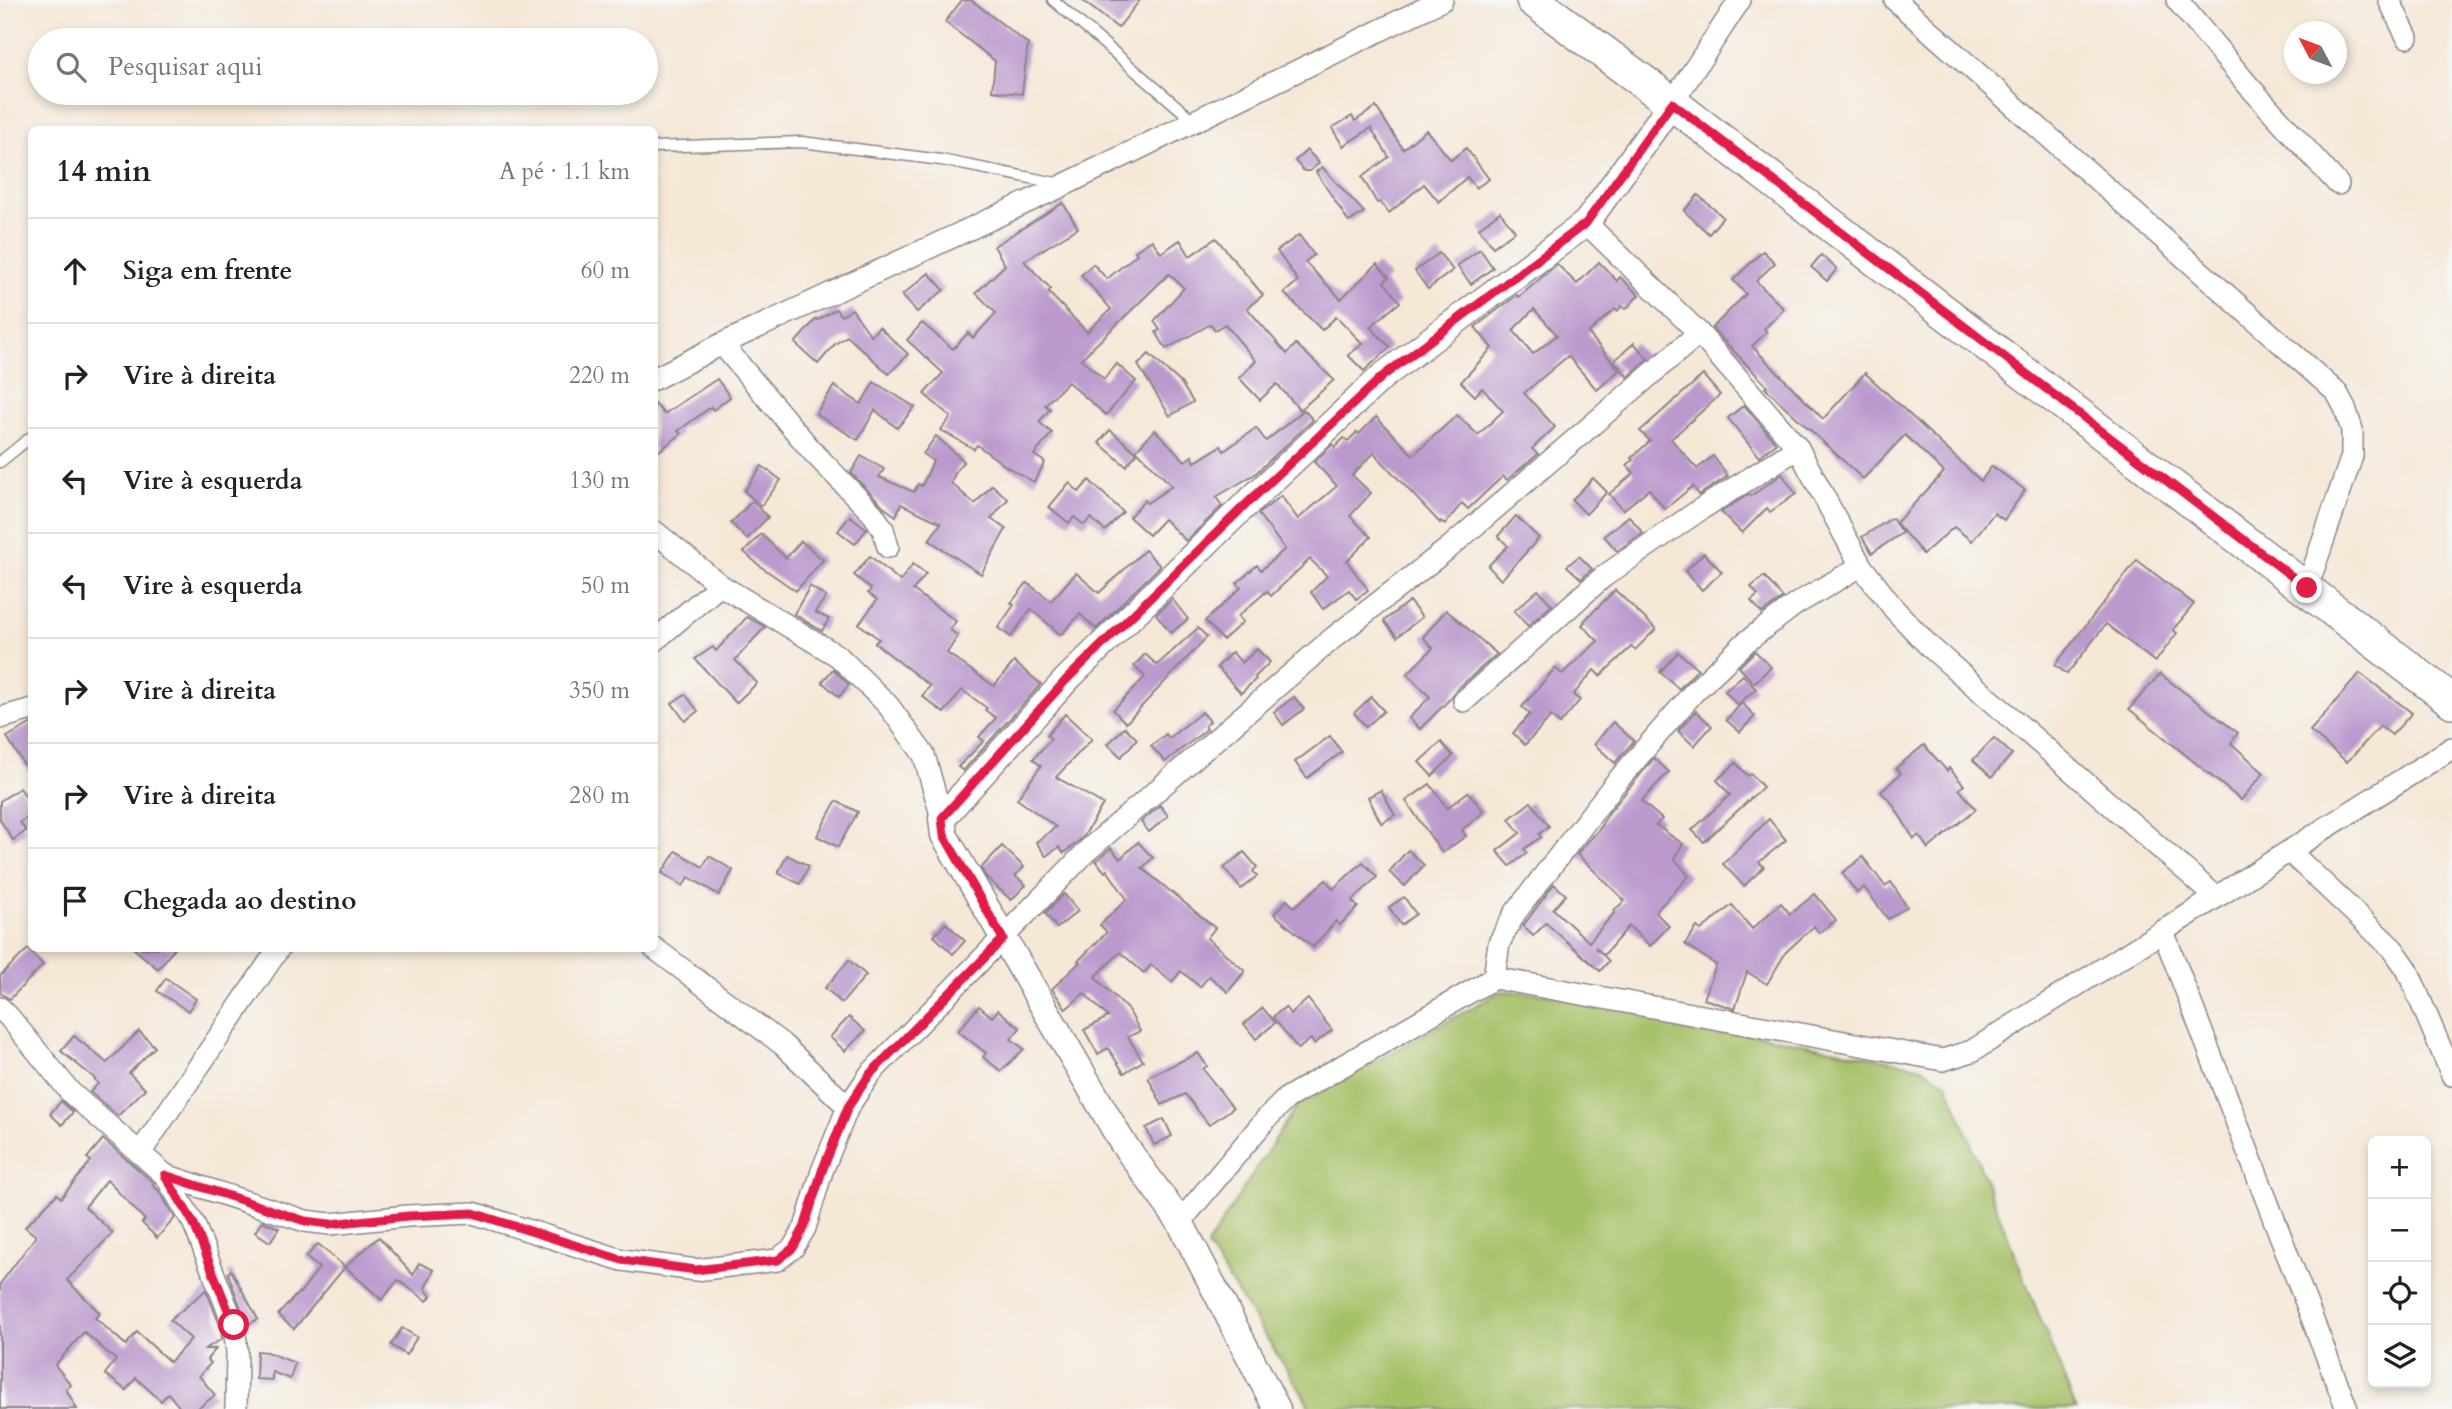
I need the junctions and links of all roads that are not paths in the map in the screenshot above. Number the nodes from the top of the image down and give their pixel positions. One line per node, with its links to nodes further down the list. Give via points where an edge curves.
1 (1053, 0): 10 (lane)
2 (1442, 0): 10 (street)
3 (1533, 0): 9 (main road)
4 (1740, 0): 9 (street)
5 (1895, 0): 25 (street, via 2337,393 2352,430 2352,456)
6 (2177, 0): 12 (street)
7 (2389, 0): 8 (street)
8 (2407, 37)
9 (1672, 103): 14 (street); 25 (main road)
10 (1194, 121): 13 (street)
11 (658, 147): 13 (lane, via 802,142 941,160)
12 (2338, 184)
13 (1064, 185): 16 (street)
14 (1586, 223): 15 (street); 32 (street, via 1383,376 1067,679)
15 (1699, 333): 19 (street); 36 (street, via 1450,547 1333,638 1170,777 1088,850)
16 (722, 344): 17 (street); 22 (street, via 812,451 873,514)
17 (658, 377)
18 (28, 439): 20 (lane)
19 (1798, 448): 23 (street); 27 (street, via 1603,577)
20 (0, 462)
21 (658, 534): 24 (street)
22 (888, 547)
23 (1861, 566): 34 (street, via 1929,646); 39 (street, via 1796,604 1746,642 1694,692 1514,913 1499,943)
24 (720, 585): 26 (street); 32 (street, via 838,656 888,705 924,755)
25 (2307, 588): 28 (main road)
26 (658, 638)
27 (1464, 701)
28 (2452, 701)
29 (28, 710): 30 (street)
30 (0, 719)
31 (2452, 748): 33 (street)
32 (942, 818): 36 (street, via 944,835)
33 (2290, 852): 34 (street); 41 (street, via 2393,949 2407,969)
34 (2216, 897): 35 (street)
35 (2163, 931): 39 (street, via 1972,1051 1942,1060); 48 (street)
36 (1003, 939): 42 (street, via 870,1074); 45 (street, via 1122,1142)
37 (658, 951): 42 (street, via 782,1044)
38 (276, 952): 43 (street)
39 (1494, 978): 45 (street, via 1287,1098)
40 (0, 1009): 43 (street, via 71,1093)
41 (2452, 1075)
42 (848, 1107): 44 (street, via 793,1248 778,1260 696,1270 622,1260 473,1213 330,1224 305,1221)
43 (140, 1153): 44 (street)
44 (165, 1175): 46 (street, via 194,1224 234,1325)
45 (1180, 1222): 47 (street)
46 (236, 1409)
47 (1277, 1409)
48 (2347, 1409)

